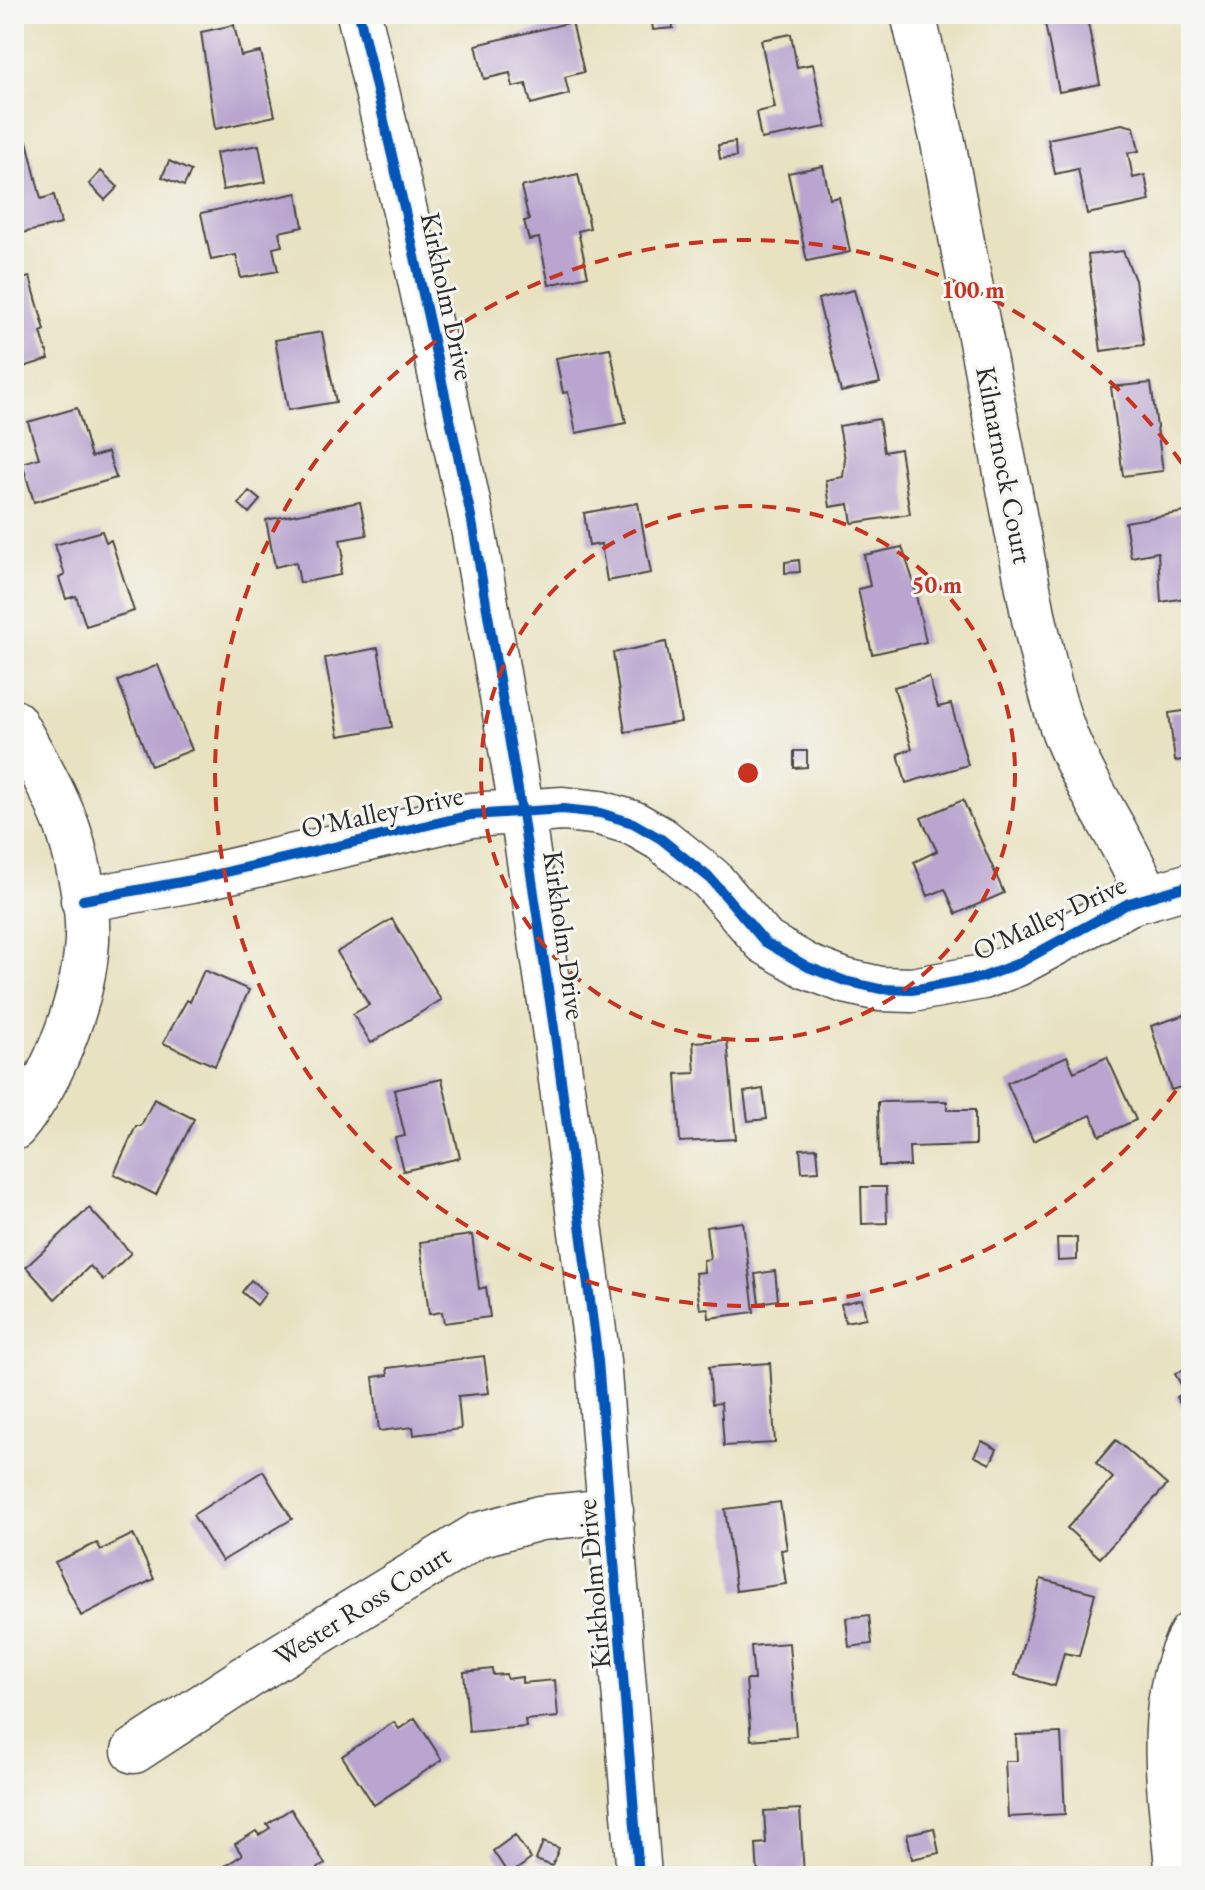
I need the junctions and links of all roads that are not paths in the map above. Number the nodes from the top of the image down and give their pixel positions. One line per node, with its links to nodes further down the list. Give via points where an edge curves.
1 (359, 14): 4 (street, Kirkholm Drive, via 471,516)
2 (913, 14): 6 (street, Kilmarnock Court, via 1051,693 1068,742)
3 (14, 722): 7 (street, via 52,788 68,829)
4 (522, 813): 6 (street, O'Malley Drive, via 563,809 633,823 711,879 765,942 808,967 880,989 912,990 983,977); 7 (street, O'Malley Drive, via 471,815); 9 (street, Kirkholm Drive, via 598,1361)
5 (1191, 885): 6 (street, O'Malley Drive)
6 (1148, 898)
7 (83, 900): 8 (street, via 83,970 68,1028 47,1077)
8 (14, 1128)
9 (611, 1511): 11 (street, Wester Ross Court, via 540,1518 478,1535); 12 (street, Kirkholm Drive)
10 (1191, 1634): 13 (street, via 1172,1685 1169,1725)
11 (134, 1751)
12 (639, 1876)
13 (1178, 1876)

